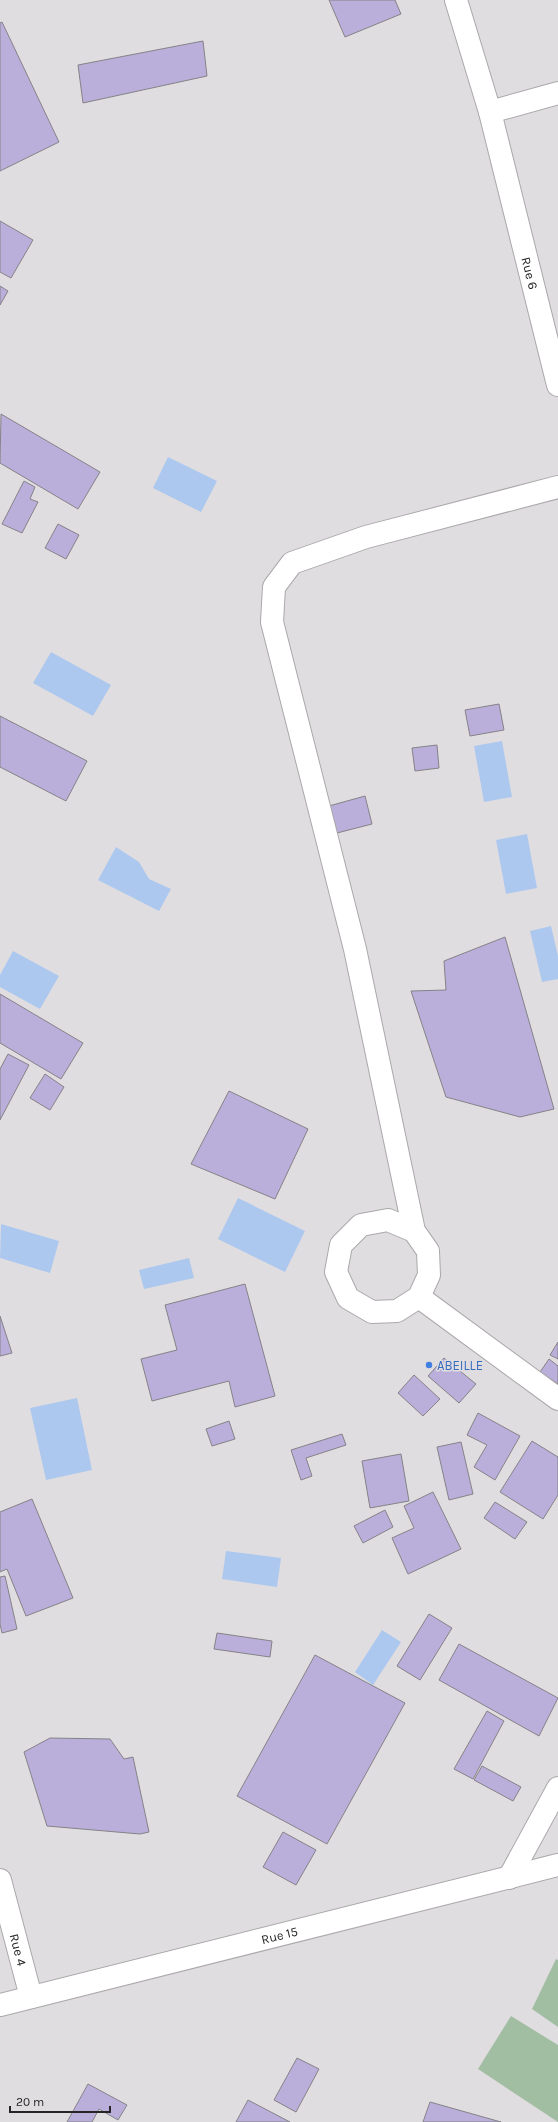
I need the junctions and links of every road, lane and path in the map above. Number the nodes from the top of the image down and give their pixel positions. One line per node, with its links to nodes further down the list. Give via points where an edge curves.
1 (456, 0): 3 (street, Rue 6)
2 (558, 93): 3 (street)
3 (490, 112): 4 (street, Rue 6)
4 (558, 385)
5 (558, 488): 6 (street, via 366,537 300,560 292,563 274,587 272,622 355,949)
6 (414, 1231): 7 (street, via 428,1251 430,1275); 7 (street, via 388,1220 361,1225 341,1245 336,1272 348,1298 372,1312 397,1311)
7 (419, 1297): 8 (street)
8 (558, 1399)
9 (558, 1788): 11 (street)
10 (558, 1865): 11 (street, Rue 15)
11 (509, 1878): 13 (street, Rue 15)
12 (0, 1880): 13 (street, Rue 4)
13 (31, 1997): 14 (street, Rue 15)
14 (0, 2005)

